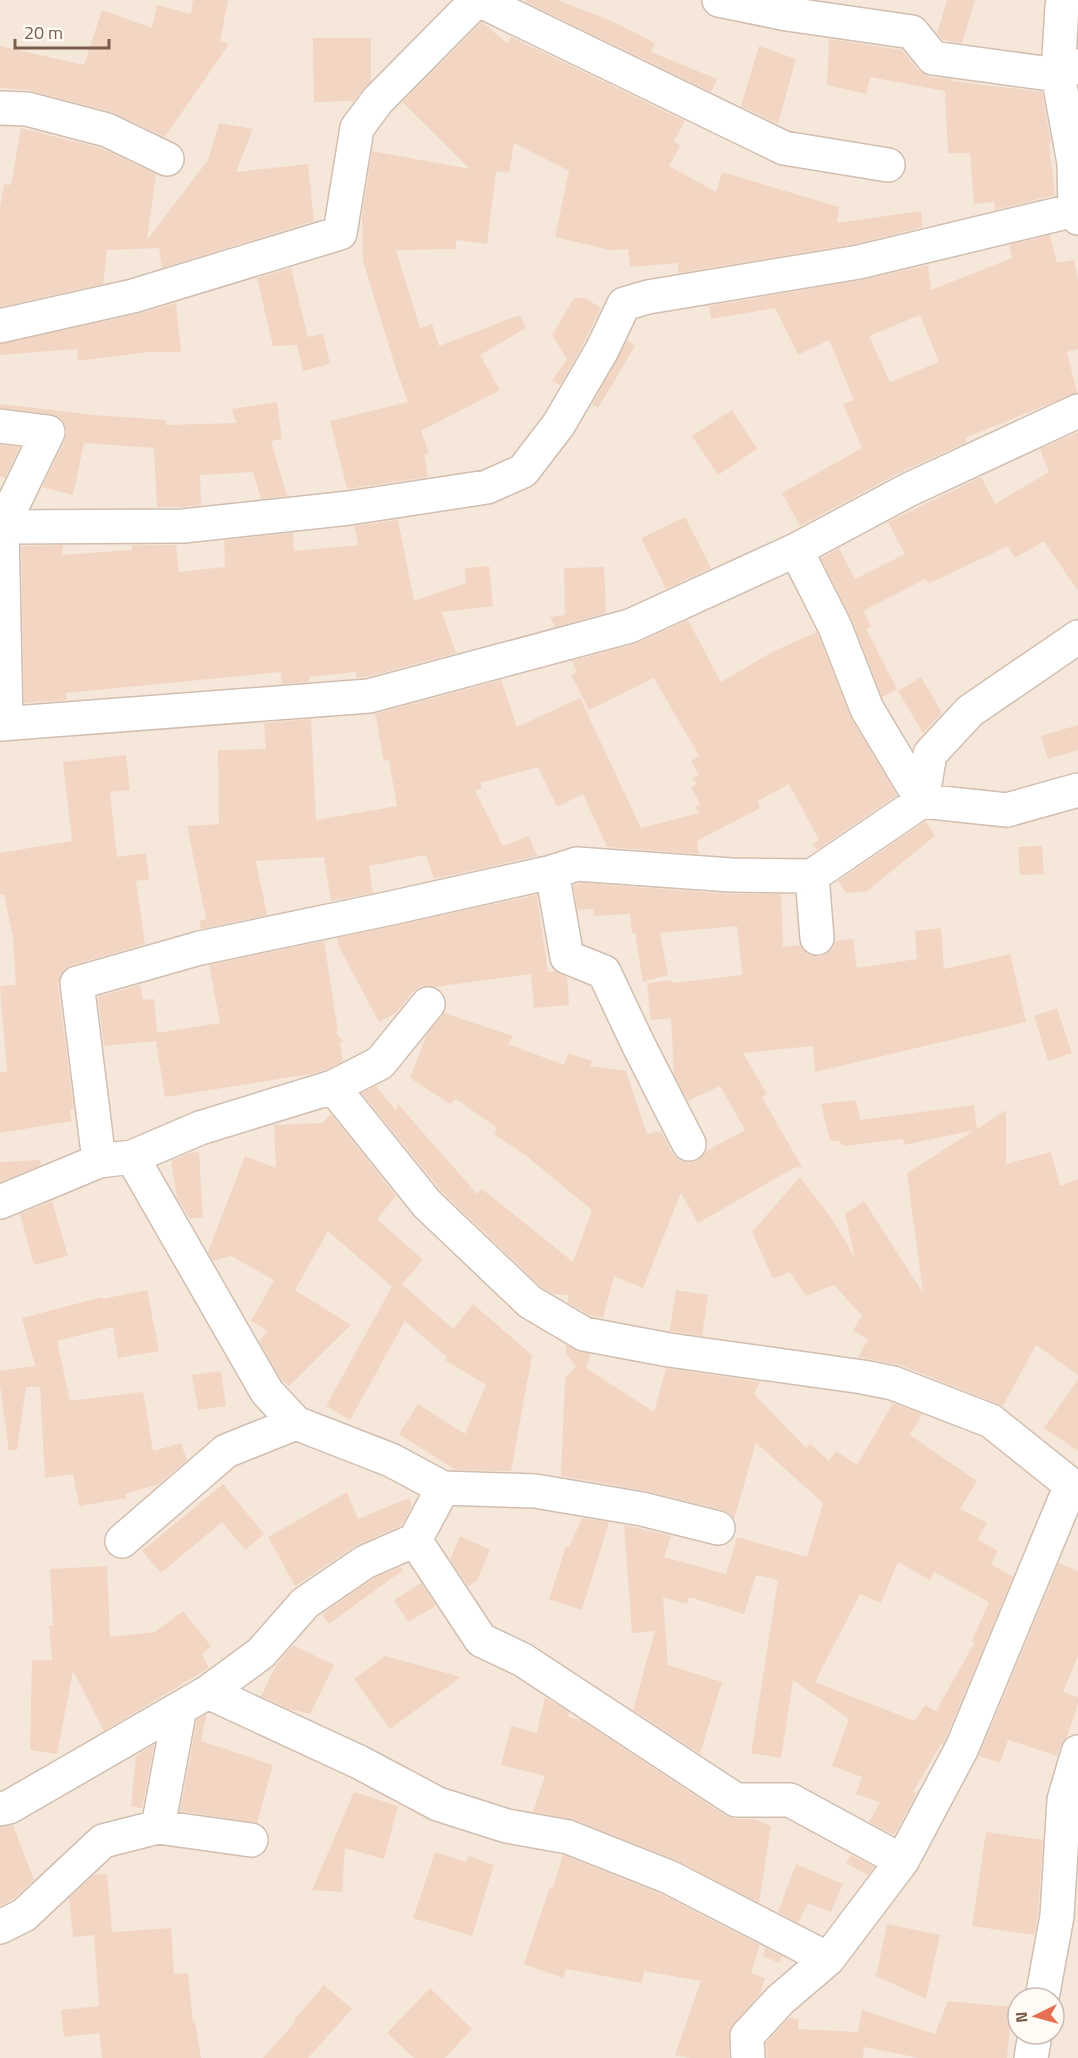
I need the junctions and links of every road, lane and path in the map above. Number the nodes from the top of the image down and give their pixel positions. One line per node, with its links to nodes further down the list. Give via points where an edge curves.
1 (478, 0): 7 (street, via 784,148); 9 (street, via 378,100 357,128 340,233 133,296)
2 (719, 0): 4 (street, via 912,32 933,58)
3 (1065, 0): 4 (street, via 1062,6)
4 (1068, 70): 8 (street)
5 (0, 108): 6 (street, via 27,109 107,130)
6 (167, 159)
7 (888, 165)
8 (1077, 214): 12 (street, via 859,262 624,304 559,424 523,471 487,487 349,508 183,526)
9 (0, 326)
10 (1078, 411): 13 (street, via 909,490)
11 (0, 426): 12 (street, via 48,432)
12 (2, 527): 15 (street)
13 (796, 550): 15 (street, via 630,626 369,696); 17 (street, via 835,627 867,709)
14 (1078, 637): 17 (street, via 970,711 930,754)
15 (3, 723)
16 (1078, 790): 17 (street, via 1007,810)
17 (922, 801): 19 (street)
18 (552, 872): 19 (street, via 578,864 731,875); 23 (street, via 567,957 604,972); 25 (street, via 200,948 77,983)
19 (812, 876): 20 (street)
20 (817, 939)
21 (428, 1004): 22 (street, via 380,1063)
22 (333, 1088): 24 (street, via 200,1128); 28 (street, via 427,1204 530,1302 584,1334 893,1383 990,1421)
23 (689, 1144)
24 (132, 1157): 25 (street); 27 (street, via 267,1392)
25 (99, 1161): 26 (street)
26 (0, 1202)
27 (296, 1423): 29 (street, via 391,1460); 32 (street, via 226,1451)
28 (1074, 1486): 38 (street, via 962,1748)
29 (443, 1488): 30 (street, via 535,1491 642,1509); 31 (street)
30 (718, 1528)
31 (415, 1540): 33 (street, via 365,1562 305,1603 261,1653); 38 (street, via 481,1640 523,1660 736,1800 790,1800)
32 (122, 1541)
33 (194, 1700): 35 (street); 36 (street); 40 (street, via 359,1762 438,1804 507,1826 568,1837 669,1877)
34 (1078, 1752): 41 (street, via 1064,1800 1057,1916)
35 (0, 1809)
36 (158, 1827): 37 (street); 39 (street, via 103,1841 24,1915)
37 (250, 1840)
38 (902, 1861): 40 (street)
39 (0, 1927)
40 (828, 1959): 42 (street, via 780,2000 747,2036)
41 (1044, 1986)
42 (748, 2058)

